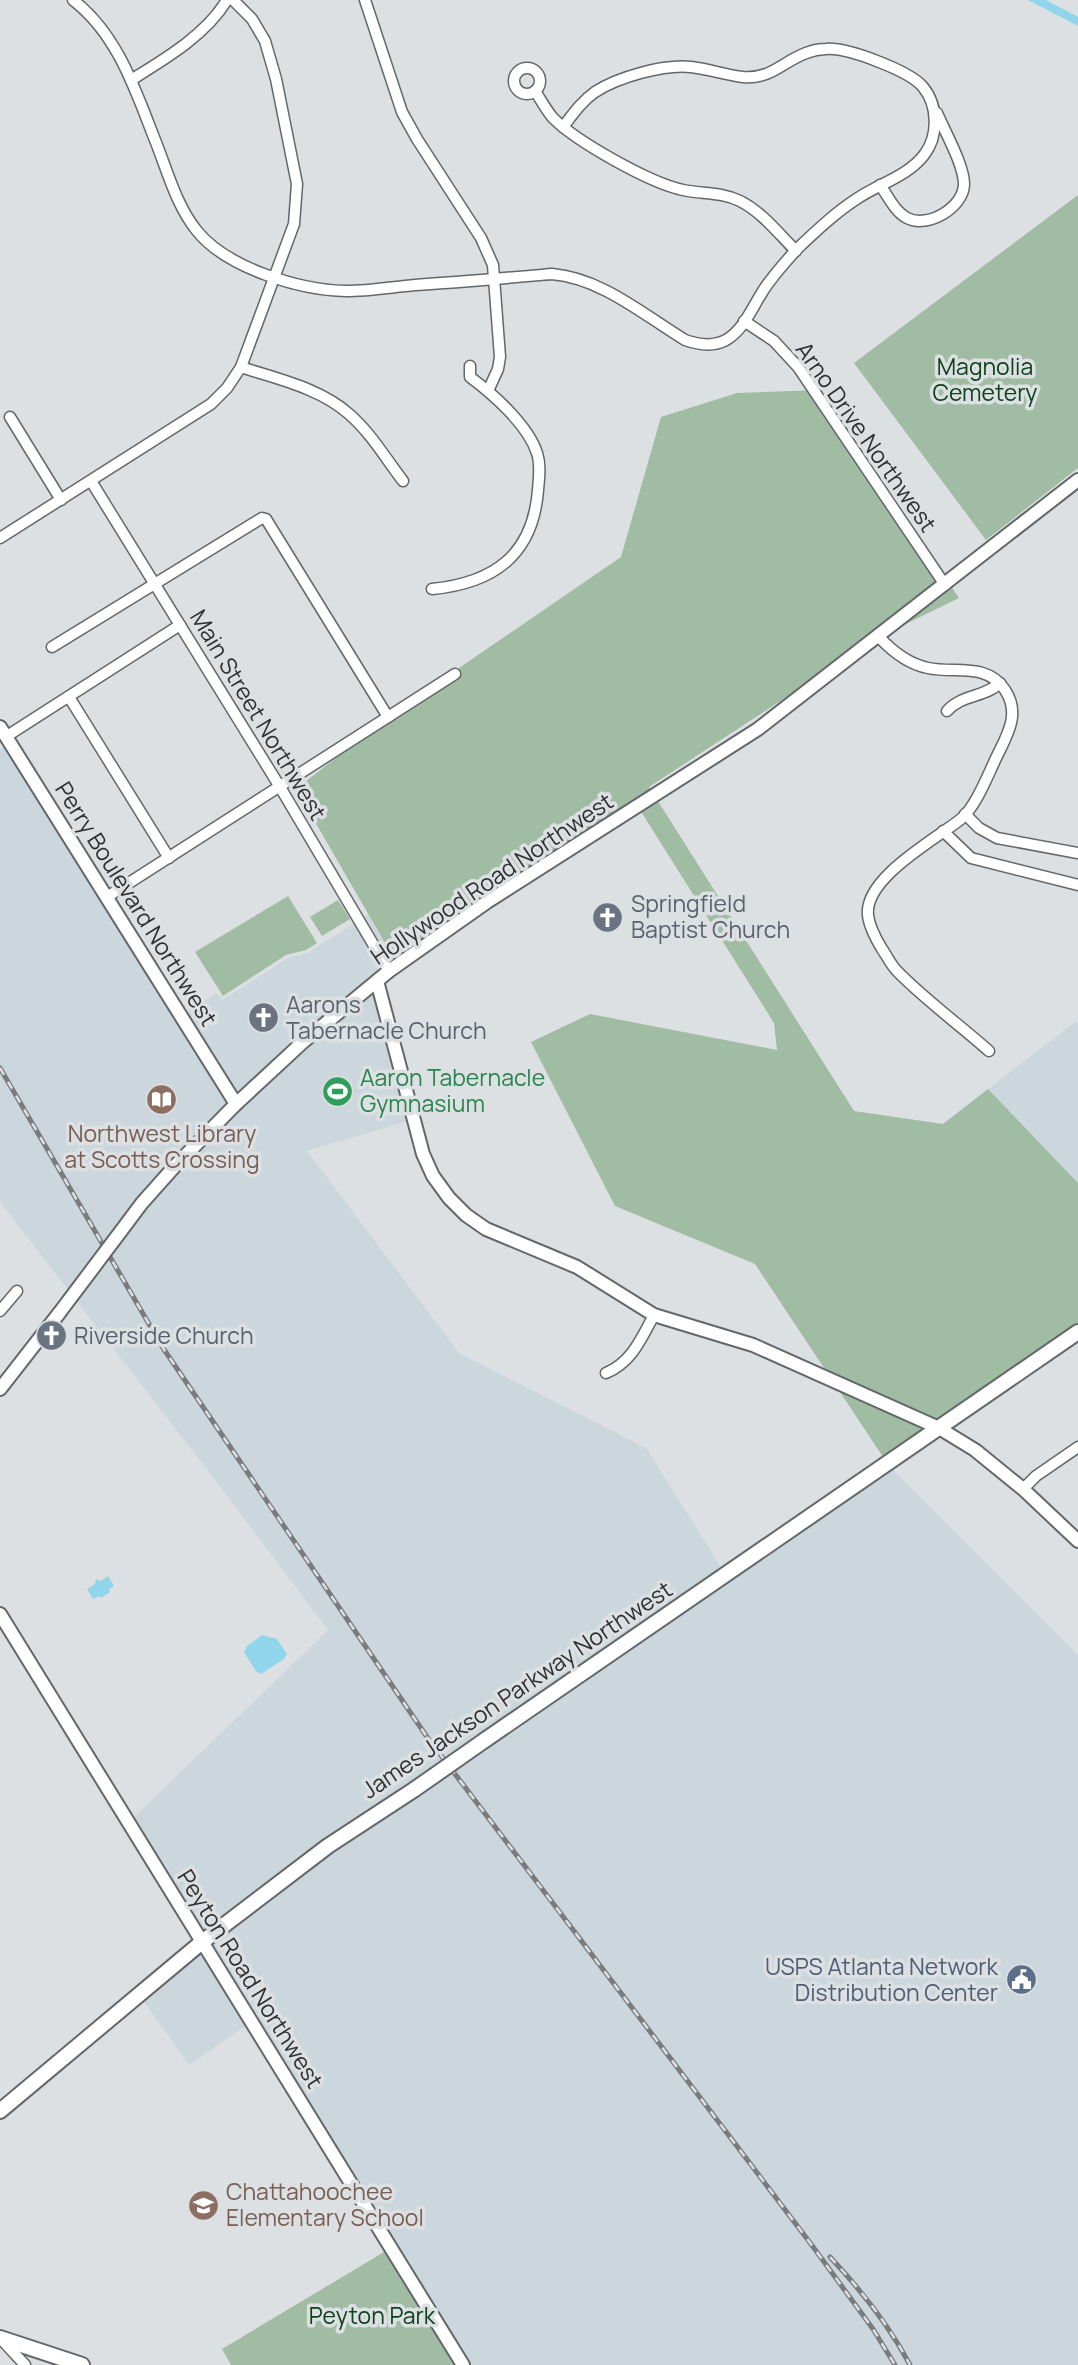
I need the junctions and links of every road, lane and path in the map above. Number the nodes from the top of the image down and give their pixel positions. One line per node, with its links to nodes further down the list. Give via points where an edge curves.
1 (73, 0): 5 (street, via 114,45)
2 (227, 0): 5 (street, via 175,51)
3 (233, 0): 11 (street, via 265,41 298,184 294,223)
4 (365, 0): 12 (street, via 402,112 481,238 494,265)
5 (131, 80): 11 (street, via 182,208 196,230 229,258)
6 (535, 92): 8 (street)
7 (935, 110): 8 (street, via 923,87 906,72 827,48 805,53 758,77 687,67 647,72 596,91); 9 (street, via 934,135 925,154 910,169); 9 (street, via 964,176 959,201 932,219 913,220 899,212)
8 (563, 127): 10 (street, via 661,184 741,201)
9 (880, 185): 10 (street, via 837,213)
10 (796, 251): 13 (street)
11 (276, 277): 12 (street, via 346,291); 15 (street)
12 (494, 279): 13 (street, via 552,274 580,279 698,344 725,341); 16 (street, via 500,357)
13 (744, 321): 24 (street, Arno Drive Northwest, via 774,341 797,367)
14 (470, 366): 16 (street, via 470,377)
15 (241, 368): 19 (street, via 211,404); 20 (street, via 335,403 361,425)
16 (488, 391): 25 (street, via 531,439 537,454 539,478 532,528 491,573 467,584)
17 (10, 417): 21 (street)
18 (1078, 480): 24 (street, Hollywood Road Northwest)
19 (91, 481): 21 (street); 23 (street, Main Street Northwest)
20 (403, 481)
21 (61, 500): 22 (street)
22 (0, 538)
23 (154, 583): 26 (street, Main Street Northwest); 28 (street); 33 (street, via 257,519 266,519)
24 (945, 585): 27 (street, Hollywood Road Northwest)
25 (432, 589)
26 (180, 625): 31 (street); 35 (street, Main Street Northwest)
27 (879, 637): 30 (street, via 893,652 928,668 987,673); 42 (street, Hollywood Road Northwest, via 758,729 487,902)
28 (52, 647)
29 (455, 674): 33 (street)
30 (1000, 683): 32 (street, via 987,693 958,701); 36 (street, via 1013,709 1012,724 977,799)
31 (69, 697): 34 (street); 39 (street)
32 (947, 711)
33 (388, 717): 35 (street)
34 (4, 732): 41 (street, Perry Boulevard Northwest)
35 (280, 788): 39 (street); 42 (street, Main Street Northwest)
36 (965, 814): 37 (street); 38 (street, via 997,838)
37 (943, 831): 40 (street, via 971,858); 44 (street, via 881,882 869,900 868,915 896,970)
38 (1078, 853)
39 (169, 858): 41 (street)
40 (1078, 885)
41 (107, 897): 45 (street, Perry Boulevard Northwest)
42 (389, 971): 43 (street, Hollywood Road Northwest)
43 (377, 981): 45 (street, Hollywood Road Northwest); 48 (street, via 423,1154 449,1198 486,1229 577,1267)
44 (989, 1051)
45 (236, 1104): 51 (street, Hollywood Road Northwest, bridge, via 142,1203)
46 (17, 1291): 47 (street)
47 (0, 1311)
48 (654, 1315): 50 (street, via 630,1358); 52 (street, via 753,1345)
49 (1078, 1332): 52 (main road, James Jackson Parkway Northwest)
50 (606, 1373)
51 (0, 1389)
52 (939, 1428): 54 (street); 57 (main road, James Jackson Parkway Northwest, bridge, via 328,1846)
53 (1078, 1447): 54 (street)
54 (1023, 1489): 55 (street)
55 (1078, 1541)
56 (0, 1614): 57 (street, Peyton Road Northwest)
57 (202, 1942): 58 (main road, James Jackson Parkway Northwest); 62 (street, Peyton Road Northwest)
58 (0, 2111)
59 (0, 2338): 60 (street); 61 (main road)
60 (25, 2365)
61 (82, 2365)
62 (463, 2365)

